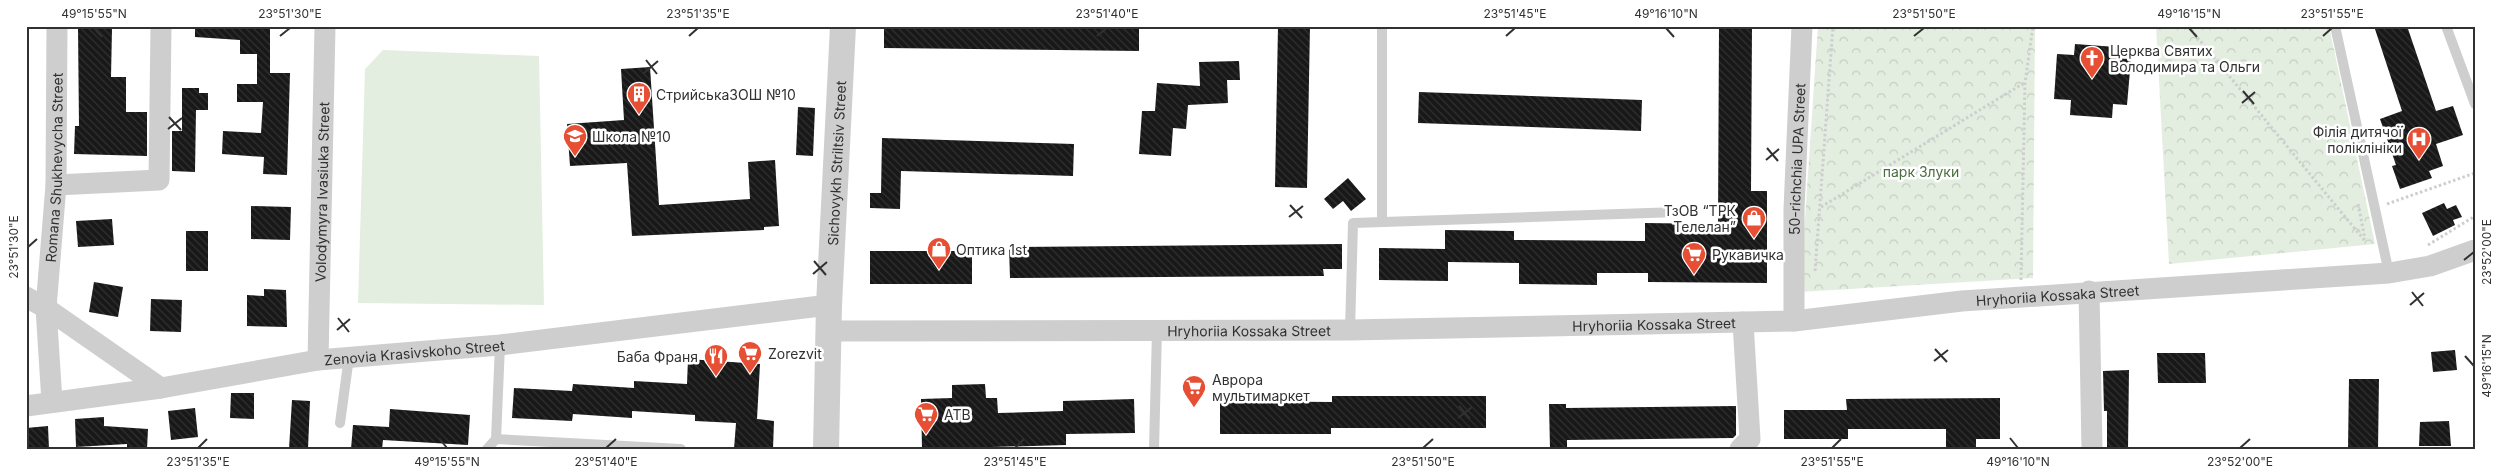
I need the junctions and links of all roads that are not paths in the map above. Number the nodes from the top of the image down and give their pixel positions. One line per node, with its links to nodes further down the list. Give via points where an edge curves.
1 (57, 26): 10 (street, Romana Shukhevycha Street)
2 (162, 26): 10 (street, via 159,180)
3 (325, 26): 27 (street, Volodymyra Ivasiuka Street)
4 (842, 26): 18 (street, Sichovykh Striltsiv Street)
5 (1382, 26): 12 (lane)
6 (1802, 26): 20 (street, 50-richchia UPA Street, via 1794,209)
7 (2335, 26): 15 (lane)
8 (2446, 26): 9 (lane)
9 (2475, 104)
10 (56, 185): 19 (street, Romana Shukhevycha Street)
11 (1678, 212): 12 (lane)
12 (1382, 222): 23 (lane, via 1352,223)
13 (2474, 250): 14 (street); 15 (street, Hryhoriia Kossaka Street, via 2430,266)
14 (2475, 262)
15 (2389, 273): 16 (street, Hryhoriia Kossaka Street)
16 (2089, 292): 20 (street, Hryhoriia Kossaka Street, via 1962,301); 38 (street)
17 (26, 297): 19 (street)
18 (829, 305): 24 (street, Sichovykh Striltsiv Street); 25 (street, Zenovia Krasivskoho Street)
19 (46, 308): 28 (street); 29 (street, Romana Shukhevycha Street)
20 (1794, 321): 21 (street, Hryhoriia Kossaka Street)
21 (1743, 322): 23 (street, Hryhoriia Kossaka Street); 37 (street, via 1750,439)
22 (1157, 330): 23 (street, Hryhoriia Kossaka Street); 24 (street, Hryhoriia Kossaka Street); 36 (lane)
23 (1350, 330)
24 (828, 331): 35 (street, Sichovykh Striltsiv Street)
25 (500, 345): 26 (street, Zenovia Krasivskoho Street); 32 (lane)
26 (349, 357): 27 (street, Zenovia Krasivskoho Street); 31 (lane)
27 (318, 360): 28 (street, Zenovia Krasivskoho Street)
28 (162, 388): 29 (street, Zenovia Krasivskoho Street)
29 (52, 402): 30 (street, Zenovia Krasivskoho Street)
30 (26, 406)
31 (340, 423)
32 (496, 439): 33 (lane); 34 (lane)
33 (487, 449)
34 (681, 449)
35 (826, 449)
36 (1154, 449)
37 (1740, 449)
38 (2092, 449)

